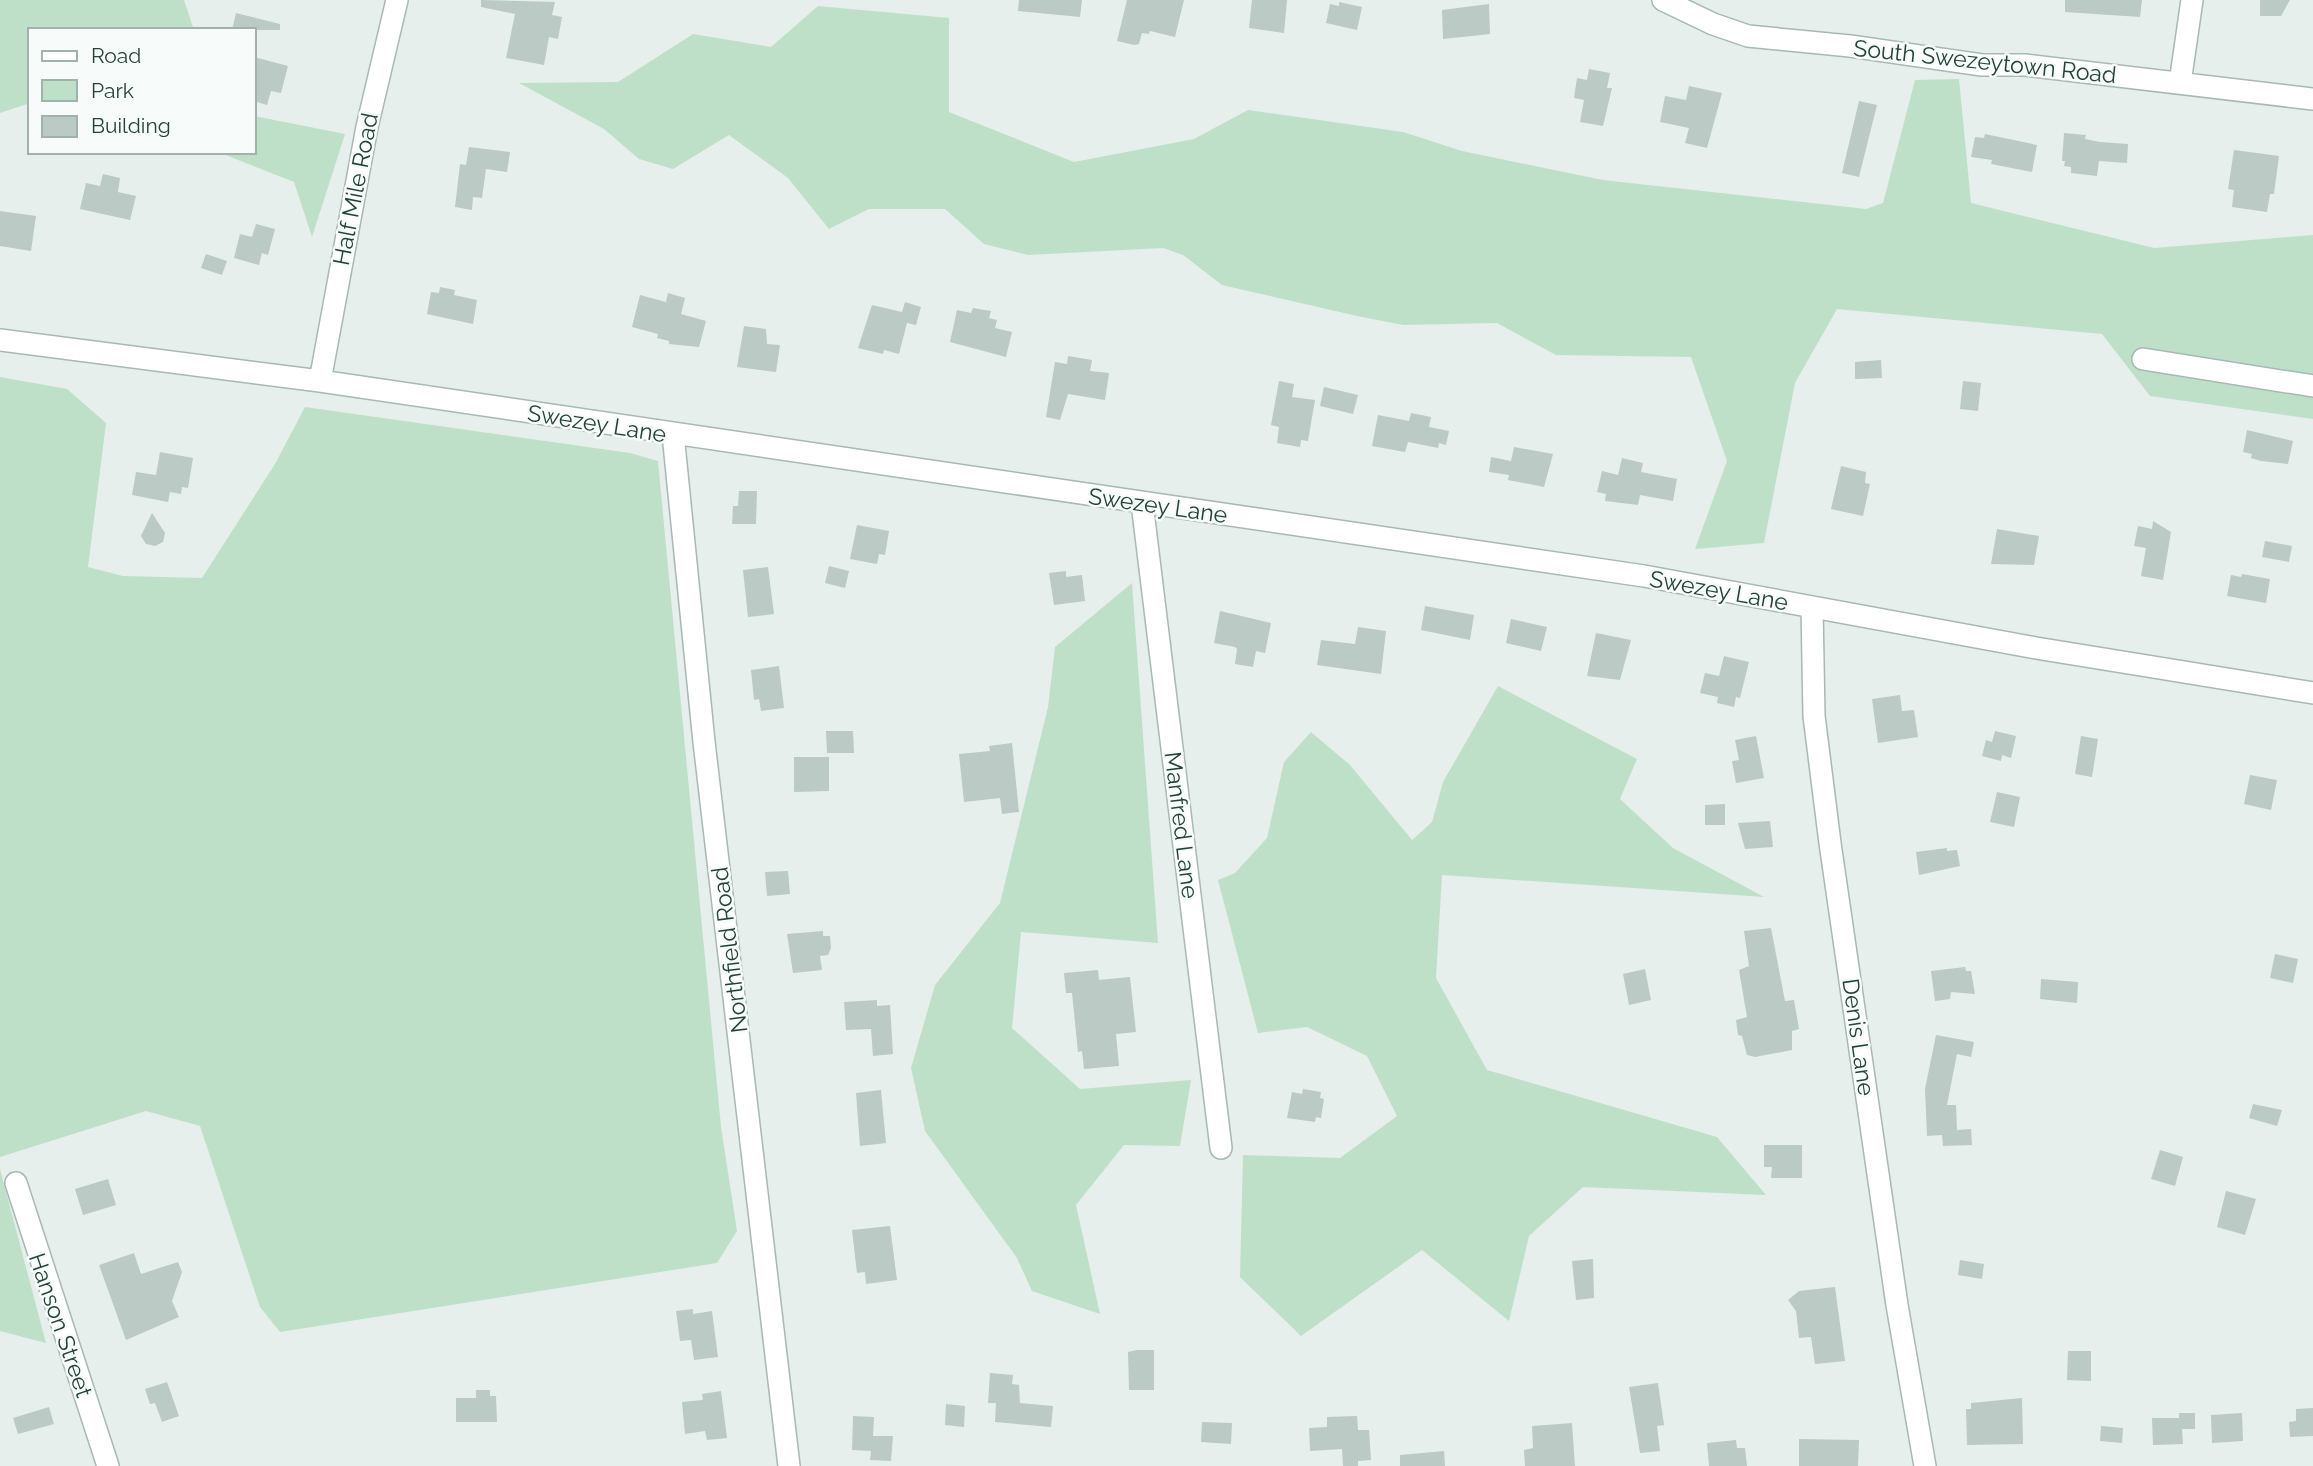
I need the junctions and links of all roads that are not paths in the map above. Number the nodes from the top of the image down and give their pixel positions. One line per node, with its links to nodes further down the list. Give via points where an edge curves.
1 (397, 0): 8 (street, Half Mile Road, via 367,127)
2 (1663, 0): 4 (street, South Swezeytown Road, via 1748,36 1982,65 2025,65)
3 (2192, 0): 4 (street)
4 (2180, 83): 5 (street, South Swezeytown Road)
5 (2313, 99)
6 (0, 340): 8 (street, Swezey Lane)
7 (2143, 359): 9 (street)
8 (320, 381): 10 (street, Swezey Lane)
9 (2313, 386)
10 (673, 434): 11 (street, Swezey Lane); 17 (street, Northfield Road, via 704,742)
11 (1142, 503): 12 (street, Swezey Lane, via 1644,576); 14 (street, Manfred Lane)
12 (1812, 607): 13 (street, Swezey Lane); 18 (street, Denis Lane, via 1814,716 1830,843)
13 (2313, 694)
14 (1221, 1148)
15 (16, 1183): 16 (street, Hanson Street)
16 (108, 1466)
17 (789, 1466)
18 (1925, 1466)

